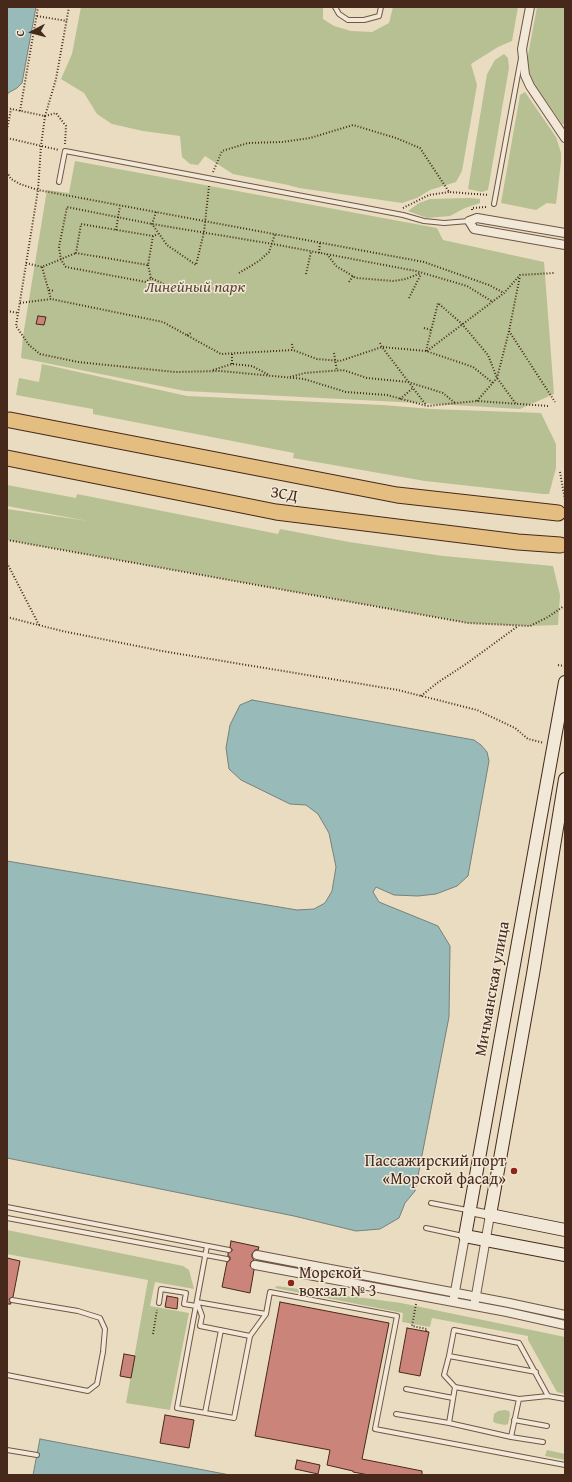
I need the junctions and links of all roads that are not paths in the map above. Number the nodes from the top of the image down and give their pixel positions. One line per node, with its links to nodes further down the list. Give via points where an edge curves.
1 (335, 7): 2 (lane, via 339,14 348,20 364,20 379,16)
2 (381, 7)
3 (530, 7): 4 (street)
4 (522, 49): 5 (street, via 523,65 530,86); 7 (lane)
5 (565, 138)
6 (59, 182): 8 (lane, via 65,151 424,221)
7 (494, 204)
8 (470, 221): 9 (street, via 477,218); 10 (street, via 474,229)
9 (565, 233)
10 (565, 245)
11 (10, 420): 13 (highway, ЗСД, via 397,496)
12 (7, 458): 14 (highway, ЗСД, via 276,512)
13 (562, 519)
14 (560, 545)
15 (565, 682): 19 (main road, Мичманская улица)
16 (565, 779): 20 (main road)
17 (431, 1203): 19 (lane)
18 (7, 1207): 26 (lane)
19 (470, 1211): 20 (street); 24 (main road, Мичманская улица)
20 (490, 1215): 23 (main road); 25 (street)
21 (7, 1218): 28 (lane)
22 (426, 1228): 24 (lane)
23 (565, 1230)
24 (465, 1236): 25 (main road); 33 (street, Мичманская улица)
25 (485, 1240): 30 (main road); 34 (street)
26 (207, 1246): 27 (lane); 28 (lane)
27 (229, 1250)
28 (206, 1255): 31 (lane); 38 (lane)
29 (257, 1255): 33 (street)
30 (565, 1255)
31 (227, 1259)
32 (255, 1265): 36 (street)
33 (455, 1293): 34 (street); 36 (street, Мичманская улица)
34 (476, 1297): 39 (street); 41 (street)
35 (12, 1300): 49 (lane, via 78,1311 100,1318 106,1329 97,1384 88,1391)
36 (453, 1302): 39 (street)
37 (159, 1303): 38 (lane, via 161,1289 186,1293 184,1304)
38 (197, 1304): 40 (lane); 42 (lane); 44 (lane, via 202,1316)
39 (474, 1306): 43 (street)
40 (266, 1314): 46 (lane); 65 (lane, via 270,1292 397,1316 375,1429)
41 (565, 1316)
42 (193, 1325): 44 (lane); 56 (lane, via 176,1408)
43 (565, 1325)
44 (200, 1326): 45 (lane)
45 (221, 1330): 46 (lane); 56 (lane)
46 (250, 1336): 56 (lane, via 234,1418)
47 (449, 1356): 48 (lane); 48 (lane, via 454,1330 519,1342); 50 (lane, via 444,1375)
48 (536, 1372): 52 (lane)
49 (7, 1375)
50 (455, 1387): 53 (lane); 54 (lane)
51 (406, 1389): 53 (lane)
52 (548, 1396): 54 (lane); 55 (lane)
53 (453, 1398): 59 (lane)
54 (519, 1399): 58 (lane)
55 (565, 1399)
56 (205, 1413)
57 (396, 1414): 59 (lane)
58 (514, 1420): 60 (lane); 61 (lane)
59 (448, 1423): 61 (lane)
60 (547, 1426)
61 (511, 1437): 62 (lane)
62 (543, 1442)
63 (7, 1450): 64 (lane)
64 (37, 1455)
65 (565, 1465)

